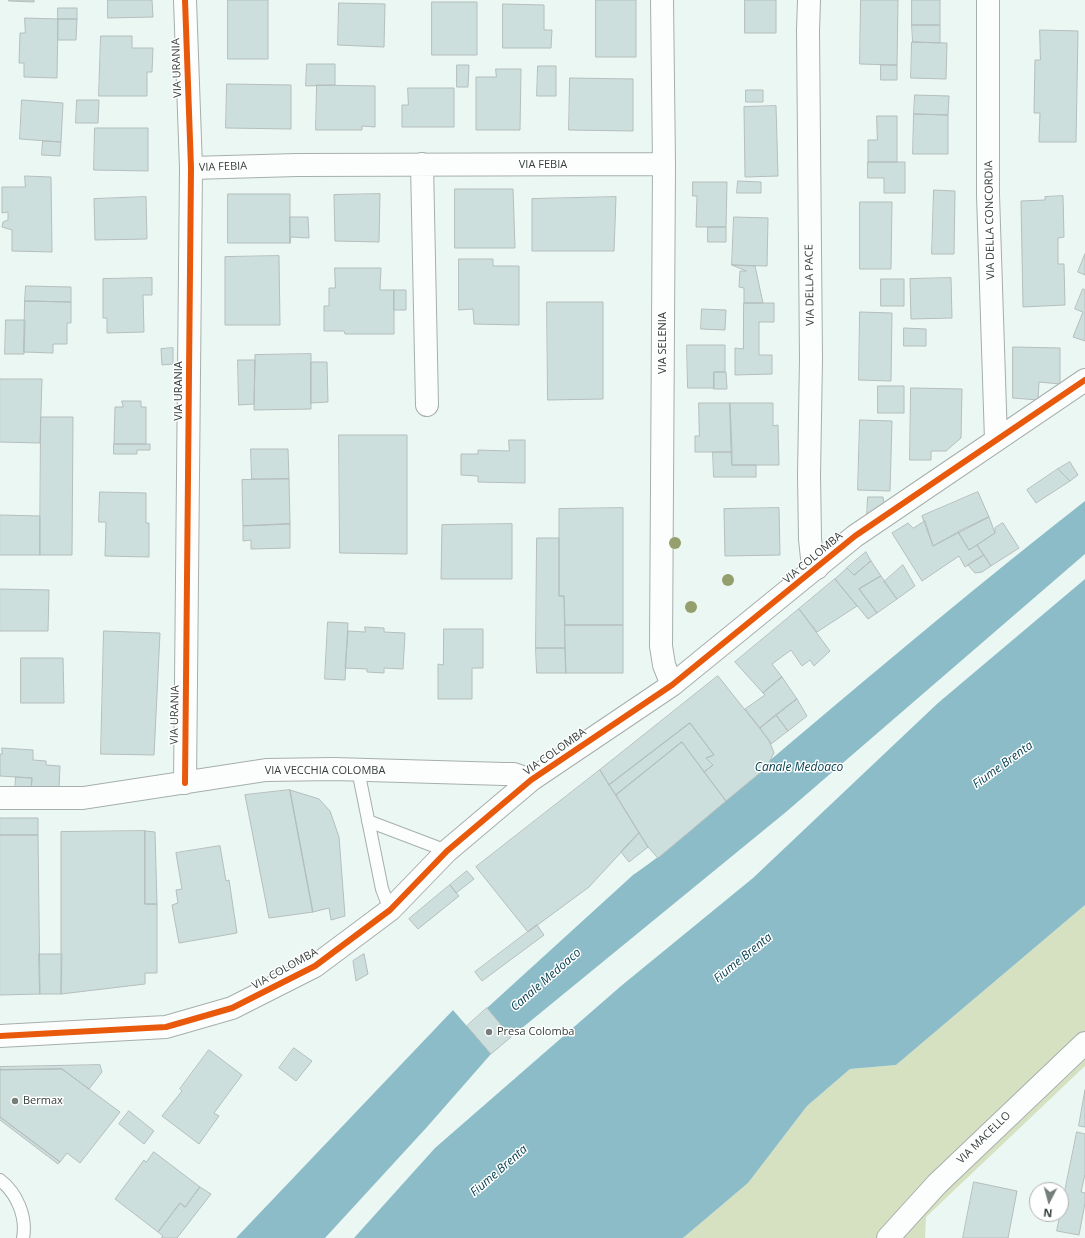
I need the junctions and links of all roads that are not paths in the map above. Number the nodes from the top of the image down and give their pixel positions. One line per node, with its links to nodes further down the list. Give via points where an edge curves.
1 (185, 0): 7 (street, VIA URANIA)
2 (662, 0): 6 (street, VIA SELENIA)
3 (809, 0): 11 (street, VIA DELLA PACE, via 809,475 810,538 812,558)
4 (988, 0): 10 (street, VIA DELLA CONCORDIA, via 988,195)
5 (422, 164): 6 (street, VIA FEBIA); 7 (street, VIA FEBIA); 9 (street)
6 (664, 164): 12 (street, VIA SELENIA, via 661,646 664,665)
7 (191, 168): 15 (street, VIA URANIA)
8 (1085, 380): 10 (street, VIA COLOMBA)
9 (427, 405)
10 (996, 440): 11 (street, VIA COLOMBA, via 855,536)
11 (817, 568): 12 (street, VIA COLOMBA)
12 (672, 685): 14 (street, VIA COLOMBA)
13 (358, 770): 14 (street, VIA VECCHIA COLOMBA, via 504,774); 15 (street, VIA VECCHIA COLOMBA, via 266,770); 17 (lane)
14 (532, 780): 18 (street, VIA COLOMBA)
15 (185, 783): 16 (street, VIA VECCHIA COLOMBA, via 83,798)
16 (0, 798)
17 (368, 821): 18 (lane); 19 (lane, via 382,890)
18 (447, 851): 19 (street, VIA COLOMBA)
19 (390, 910): 20 (street, VIA COLOMBA, via 316,966 232,1008 166,1027)
20 (0, 1036)
21 (1085, 1043): 24 (street, VIA MACELLO, via 937,1184)
22 (0, 1180): 23 (lane, via 8,1186 19,1203 23,1220)
23 (23, 1238)
24 (888, 1238)

